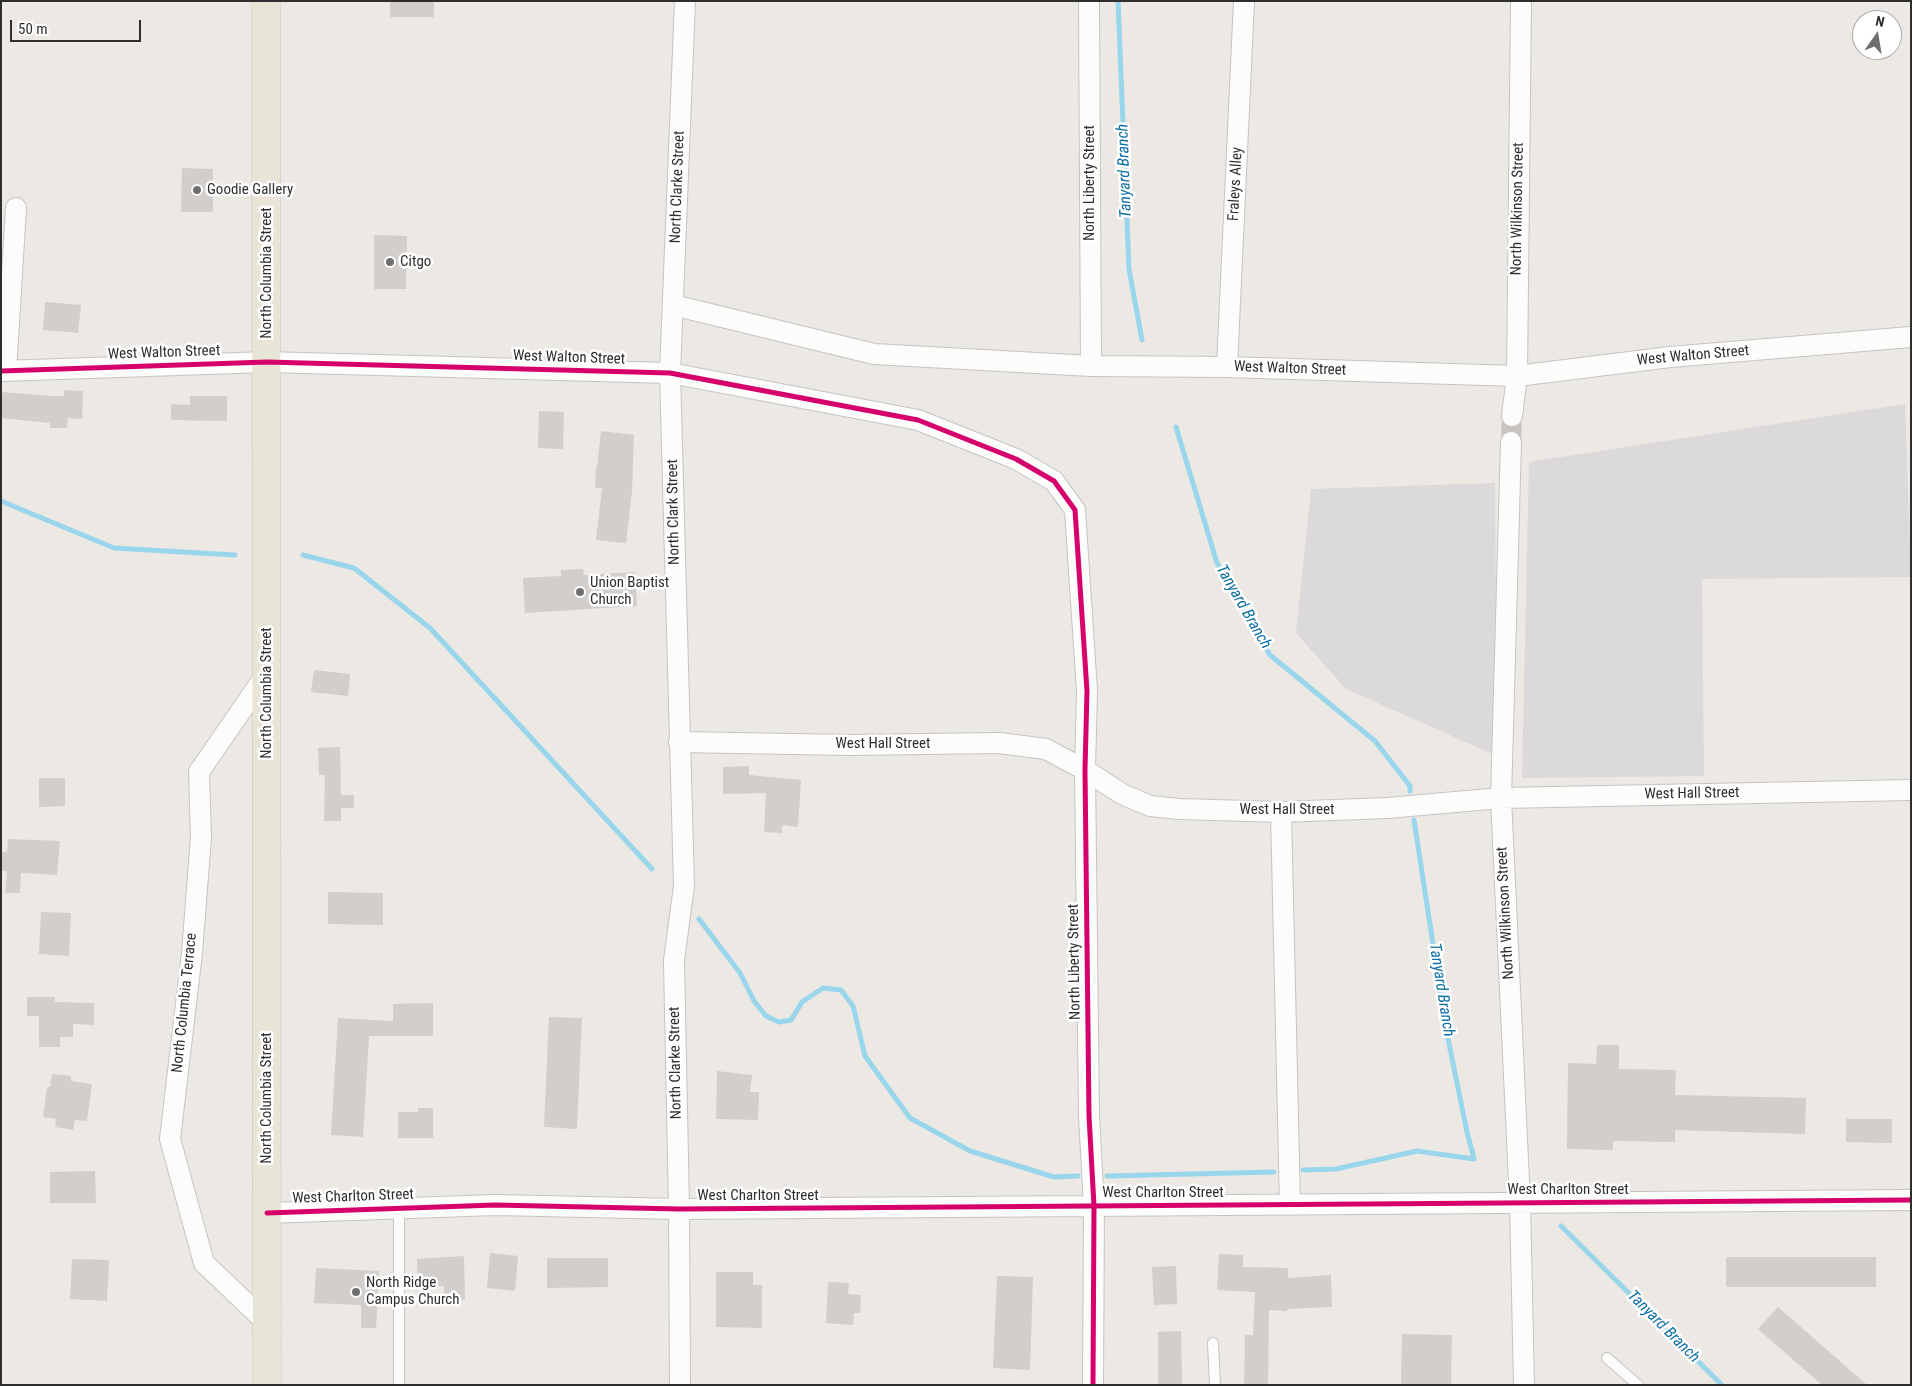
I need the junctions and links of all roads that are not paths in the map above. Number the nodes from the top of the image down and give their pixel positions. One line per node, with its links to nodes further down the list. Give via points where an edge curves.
1 (266, 1): 9 (main road, North Columbia Street)
2 (685, 1): 7 (street, North Clarke Street)
3 (1089, 1): 10 (street, North Liberty Street)
4 (1244, 1): 11 (street, Fraleys Alley)
5 (1521, 1): 14 (street, North Wilkinson Street)
6 (16, 208): 12 (street)
7 (673, 306): 10 (street, West Walton Street, via 874,354); 13 (street, North Clarke Street)
8 (1911, 337): 14 (street, West Walton Street, via 1670,357)
9 (267, 362): 12 (street, West Walton Street); 13 (street, West Walton Street); 18 (main road, North Columbia Street)
10 (1091, 366): 11 (street, West Walton Street)
11 (1228, 367): 14 (street, West Walton Street)
12 (4, 371)
13 (670, 373): 17 (street, West Walton Street, via 918,420 1007,456 1054,481 1075,510); 19 (street, North Clark Street)
14 (1517, 376): 15 (street, North Wilkinson Street)
15 (1512, 416)
16 (1511, 442): 22 (street, North Wilkinson Street)
17 (1078, 539): 20 (street, North Liberty Street, via 1087,691)
18 (267, 673): 30 (main road, North Columbia Street); 31 (street, North Columbia Terrace, via 199,772 201,837 193,944 170,1139 204,1263)
19 (679, 742): 20 (street, West Hall Street, via 999,743 1046,749); 29 (street, North Clarke Street, via 684,886 674,960)
20 (1085, 770): 23 (street, West Hall Street, via 1122,794 1150,806); 27 (street, North Liberty Street, via 1089,1116)
21 (1911, 790): 22 (street, West Hall Street)
22 (1501, 798): 23 (street, West Hall Street, via 1387,808); 25 (street, North Wilkinson Street)
23 (1281, 812): 26 (street)
24 (1911, 1200): 25 (street, West Charlton Street)
25 (1520, 1203): 26 (street, West Charlton Street); 39 (street, North Wilkinson Street)
26 (1290, 1205): 27 (street, West Charlton Street)
27 (1094, 1206): 29 (street, West Charlton Street); 37 (street, North Liberty Street)
28 (399, 1208): 29 (street, West Charlton Street, via 495,1205); 30 (street, West Charlton Street); 35 (lane)
29 (679, 1209): 36 (street, North Clarke Street)
30 (267, 1213): 31 (main road, North Columbia Street)
31 (267, 1323): 34 (main road, North Columbia Street)
32 (1214, 1343): 38 (lane)
33 (1607, 1358): 40 (lane)
34 (266, 1385)
35 (400, 1385)
36 (680, 1385)
37 (1093, 1385)
38 (1215, 1385)
39 (1524, 1385)
40 (1638, 1385)

